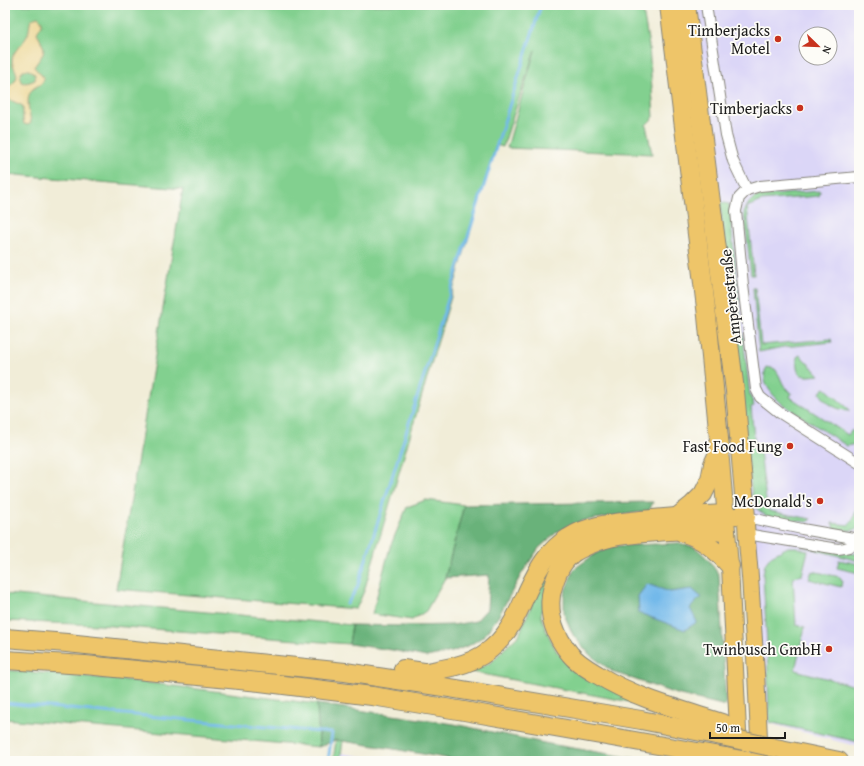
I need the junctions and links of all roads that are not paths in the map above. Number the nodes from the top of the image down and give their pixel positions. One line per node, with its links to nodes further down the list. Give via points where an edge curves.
1 (669, 5): 6 (highway, via 707,316)
2 (686, 5): 9 (highway, via 735,398)
3 (706, 5): 5 (street, via 726,135 733,162)
4 (859, 177): 5 (street, via 760,186)
5 (747, 190): 7 (street, Ampèrestraße, via 739,198 736,210 756,389 760,397 780,413)
6 (720, 449): 8 (main road); 10 (highway, via 703,494)
7 (859, 463)
8 (725, 514): 9 (main road); 10 (highway); 11 (main road)
9 (746, 517): 12 (main road); 13 (street)
10 (677, 524): 11 (highway); 14 (highway, via 706,543); 17 (highway, via 603,524 589,527 567,538 543,561 504,636 485,654 474,660 456,667 426,672 379,667); 18 (highway, via 611,537 590,544 571,555 564,561 553,585 550,604 552,621 557,636 570,654 586,668 611,683)
11 (726, 532): 12 (main road); 14 (main road)
12 (746, 534): 13 (street, via 838,548 854,546); 19 (main road)
13 (859, 541)
14 (730, 566): 20 (main road)
15 (5, 638): 17 (highway, via 66,642)
16 (5, 660): 20 (highway, via 230,679 372,696)
17 (345, 672): 18 (highway, via 633,719)
18 (725, 730): 19 (highway)
19 (767, 748): 22 (highway, via 796,743 815,756)
20 (733, 759): 21 (highway, bridge)
21 (747, 761)
22 (839, 761)

